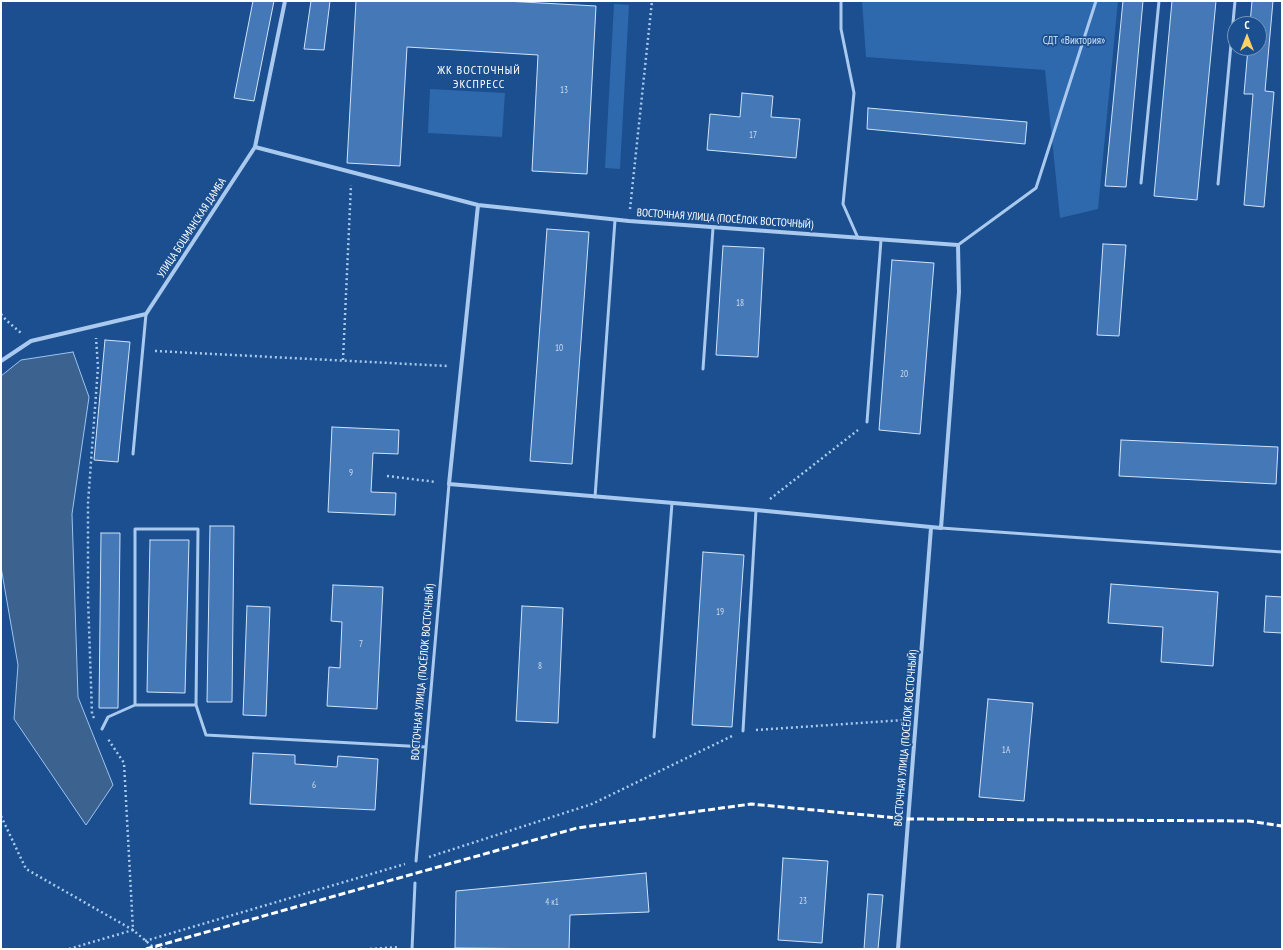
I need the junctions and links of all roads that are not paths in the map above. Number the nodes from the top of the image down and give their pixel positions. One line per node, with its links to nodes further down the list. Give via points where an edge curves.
1 (285, 1): 6 (street, УЛИЦА БОЦМАНСКАЯ ДАМБА)
2 (841, 1): 12 (lane, via 841,29 854,93 844,204)
3 (1096, 1): 14 (lane, via 1036,188)
4 (1160, 1): 7 (lane)
5 (1235, 1): 8 (lane)
6 (255, 147): 9 (street); 15 (street, УЛИЦА БОЦМАНСКАЯ ДАМБА)
7 (1141, 183)
8 (1218, 184)
9 (478, 205): 10 (street, ВОСТОЧНАЯ УЛИЦА (ПОСЁЛОК ВОСТОЧНЫЙ)); 20 (street, ВОСТОЧНАЯ УЛИЦА (ПОСЁЛОК ВОСТОЧНЫЙ))
10 (615, 220): 11 (street, ВОСТОЧНАЯ УЛИЦА (ПОСЁЛОК ВОСТОЧНЫЙ)); 21 (lane)
11 (713, 228): 12 (street, ВОСТОЧНАЯ УЛИЦА (ПОСЁЛОК ВОСТОЧНЫЙ)); 17 (lane)
12 (858, 238): 13 (street, ВОСТОЧНАЯ УЛИЦА (ПОСЁЛОК ВОСТОЧНЫЙ))
13 (881, 240): 14 (street, ВОСТОЧНАЯ УЛИЦА (ПОСЁЛОК ВОСТОЧНЫЙ)); 18 (lane)
14 (958, 245): 25 (street, via 959,292)
15 (146, 314): 16 (street, via 31,341); 19 (lane)
16 (1, 362)
17 (703, 369)
18 (867, 422)
19 (133, 454)
20 (449, 484): 21 (street); 32 (lane, ВОСТОЧНАЯ УЛИЦА (ПОСЁЛОК ВОСТОЧНЫЙ))
21 (595, 497): 22 (street)
22 (672, 503): 23 (street); 31 (lane)
23 (756, 510): 24 (street); 30 (lane)
24 (931, 528): 25 (street); 36 (street, ВОСТОЧНАЯ УЛИЦА (ПОСЁЛОК ВОСТОЧНЫЙ))
25 (941, 528): 26 (lane)
26 (1282, 552)
27 (135, 705): 28 (lane); 28 (lane, via 135,529 198,529); 29 (lane, via 108,717)
28 (196, 705): 32 (lane, via 206,735)
29 (102, 729)
30 (743, 731)
31 (654, 737)
32 (426, 747): 33 (lane, ВОСТОЧНАЯ УЛИЦА (ПОСЁЛОК ВОСТОЧНЫЙ))
33 (416, 861)
34 (415, 883): 35 (lane)
35 (412, 948)
36 (898, 949)

